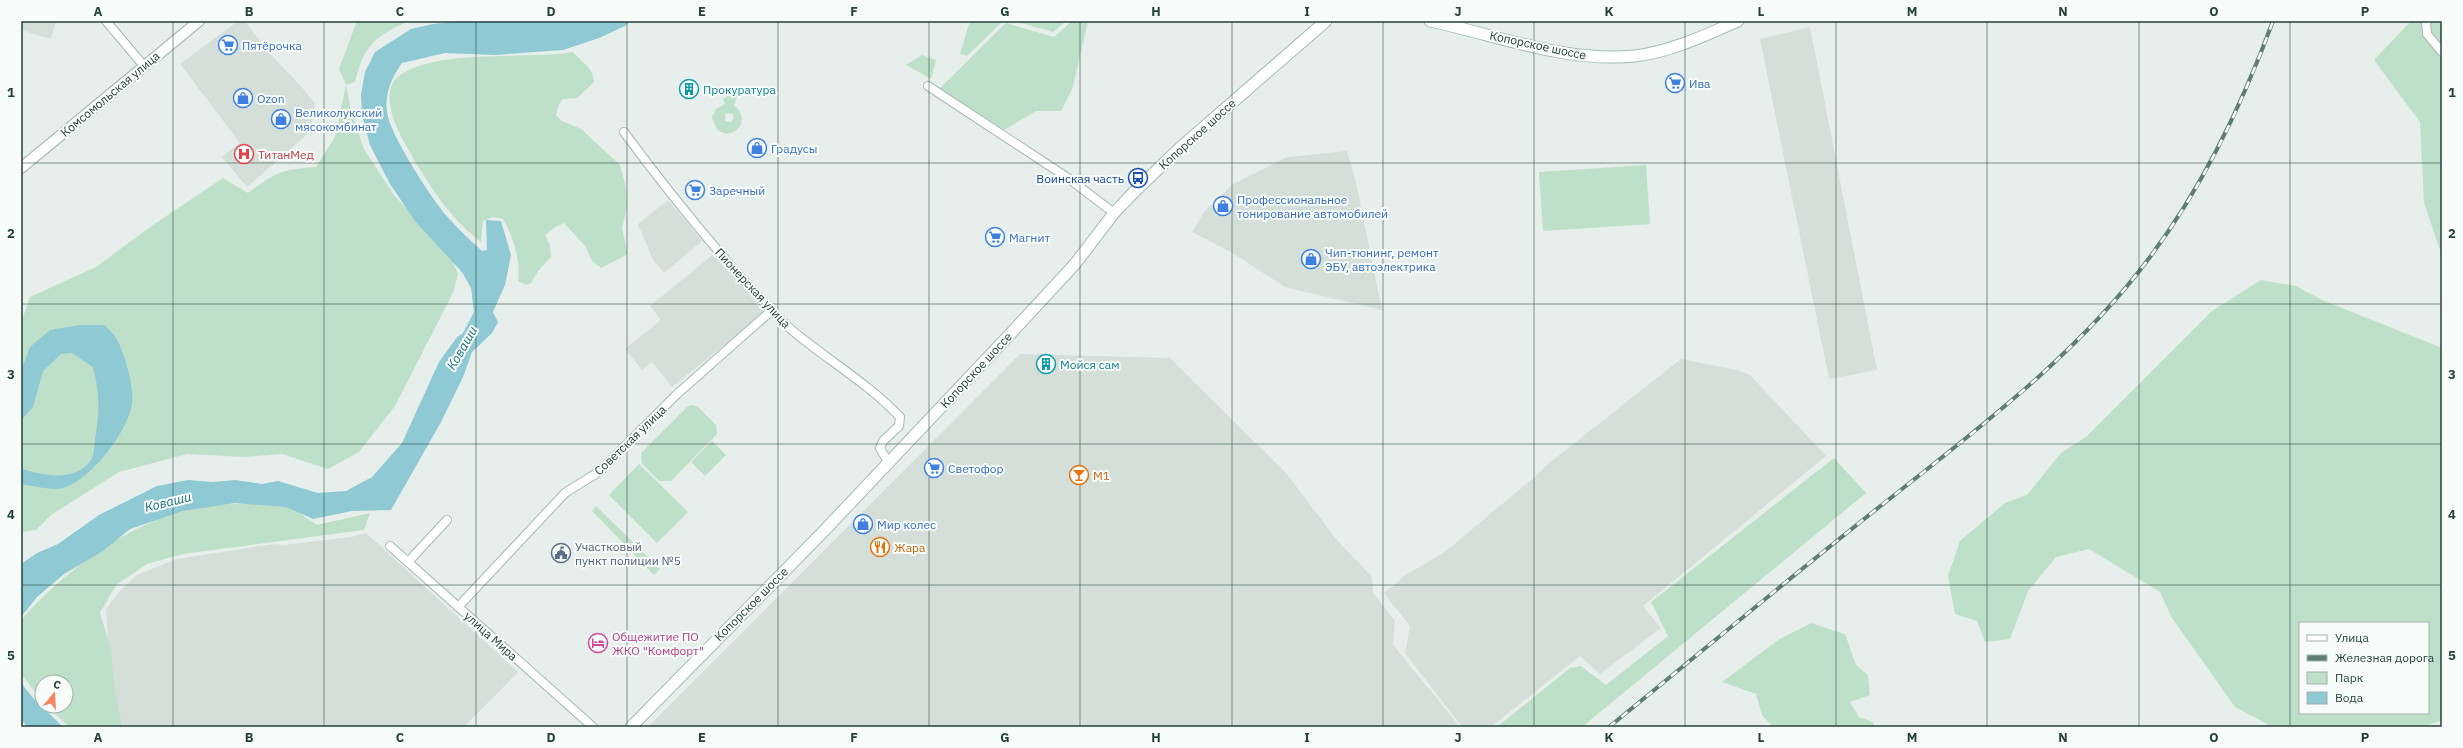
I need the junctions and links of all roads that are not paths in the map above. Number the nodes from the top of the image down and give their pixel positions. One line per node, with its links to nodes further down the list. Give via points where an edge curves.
1 (106, 21): 8 (street)
2 (199, 21): 8 (street, Комсомольская улица)
3 (1326, 21): 12 (main road, Копорское шоссе, via 1180,148)
4 (1430, 21): 5 (main road, Копорское шоссе, via 1568,53 1636,56 1684,43)
5 (1738, 21)
6 (2426, 21): 7 (street, via 2424,24 2427,34)
7 (2442, 52)
8 (144, 66): 11 (street, Комсомольская улица)
9 (928, 86): 12 (street, via 1068,178)
10 (624, 132): 13 (street, Пионерская улица, via 715,248)
11 (21, 168)
12 (1114, 213): 14 (main road, Копорское шоссе, via 1075,264)
13 (772, 311): 14 (street, Пионерская улица, via 884,399 900,416 899,426 883,441 880,448); 18 (street, Советская улица, via 676,395 600,471 565,493)
14 (888, 462): 20 (main road, Копорское шоссе, via 822,533)
15 (447, 520): 17 (street)
16 (390, 546): 17 (street, улица Мира)
17 (408, 562): 18 (street, улица Мира)
18 (458, 607): 19 (street, улица Мира)
19 (593, 727)
20 (631, 727)

